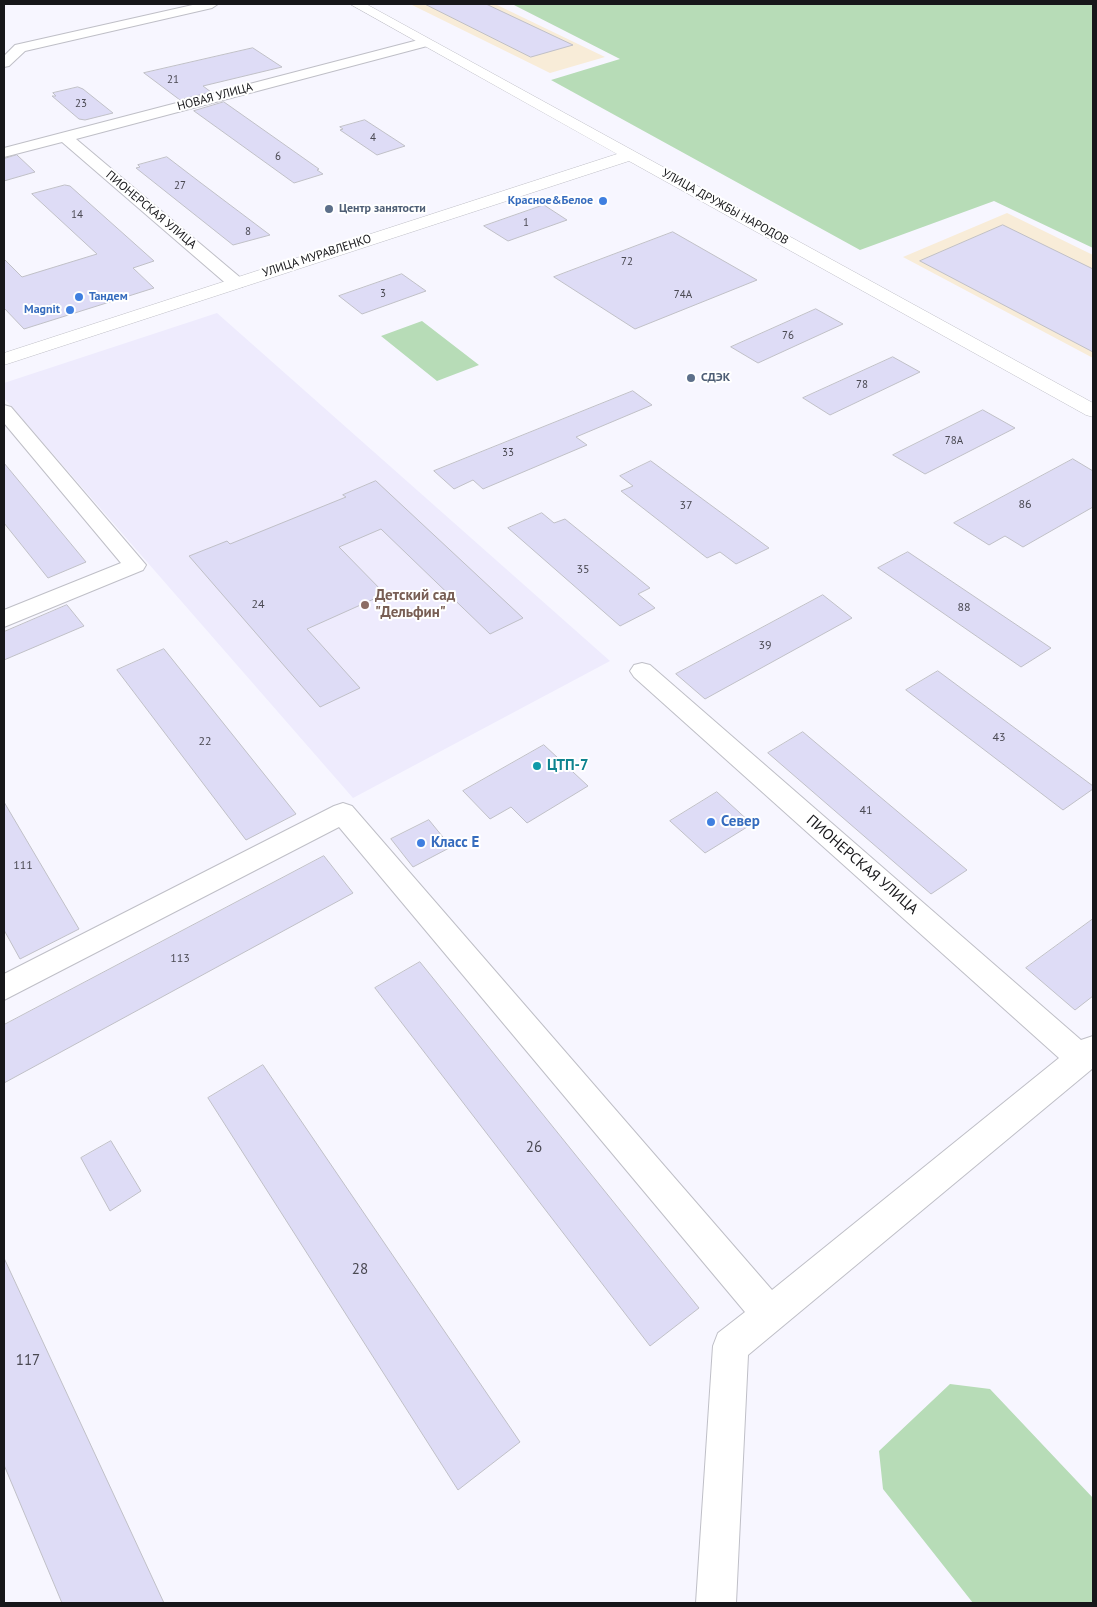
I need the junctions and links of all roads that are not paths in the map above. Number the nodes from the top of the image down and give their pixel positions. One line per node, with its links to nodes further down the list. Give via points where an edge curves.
1 (212, 4): 4 (street, via 20,48)
2 (357, 4): 3 (street, УЛИЦА ДРУЖБЫ НАРОДОВ)
3 (426, 42): 5 (street, НОВАЯ УЛИЦА); 7 (street, УЛИЦА ДРУЖБЫ НАРОДОВ)
4 (4, 63)
5 (65, 137): 6 (street, НОВАЯ УЛИЦА); 8 (street, ПИОНЕРСКАЯ УЛИЦА)
6 (4, 153)
7 (630, 155): 8 (street, УЛИЦА МУРАВЛЕНКО); 11 (street, УЛИЦА ДРУЖБЫ НАРОДОВ)
8 (236, 283): 9 (street, УЛИЦА МУРАВЛЕНКО)
9 (4, 359)
10 (4, 411): 12 (street, via 135,565)
11 (1093, 411)
12 (4, 619)
13 (642, 671): 15 (street, ПИОНЕРСКАЯ УЛИЦА)
14 (4, 988): 16 (street, via 343,813)
15 (1087, 1054): 16 (street)
16 (769, 1314): 17 (street, via 731,1346)
17 (716, 1603)

